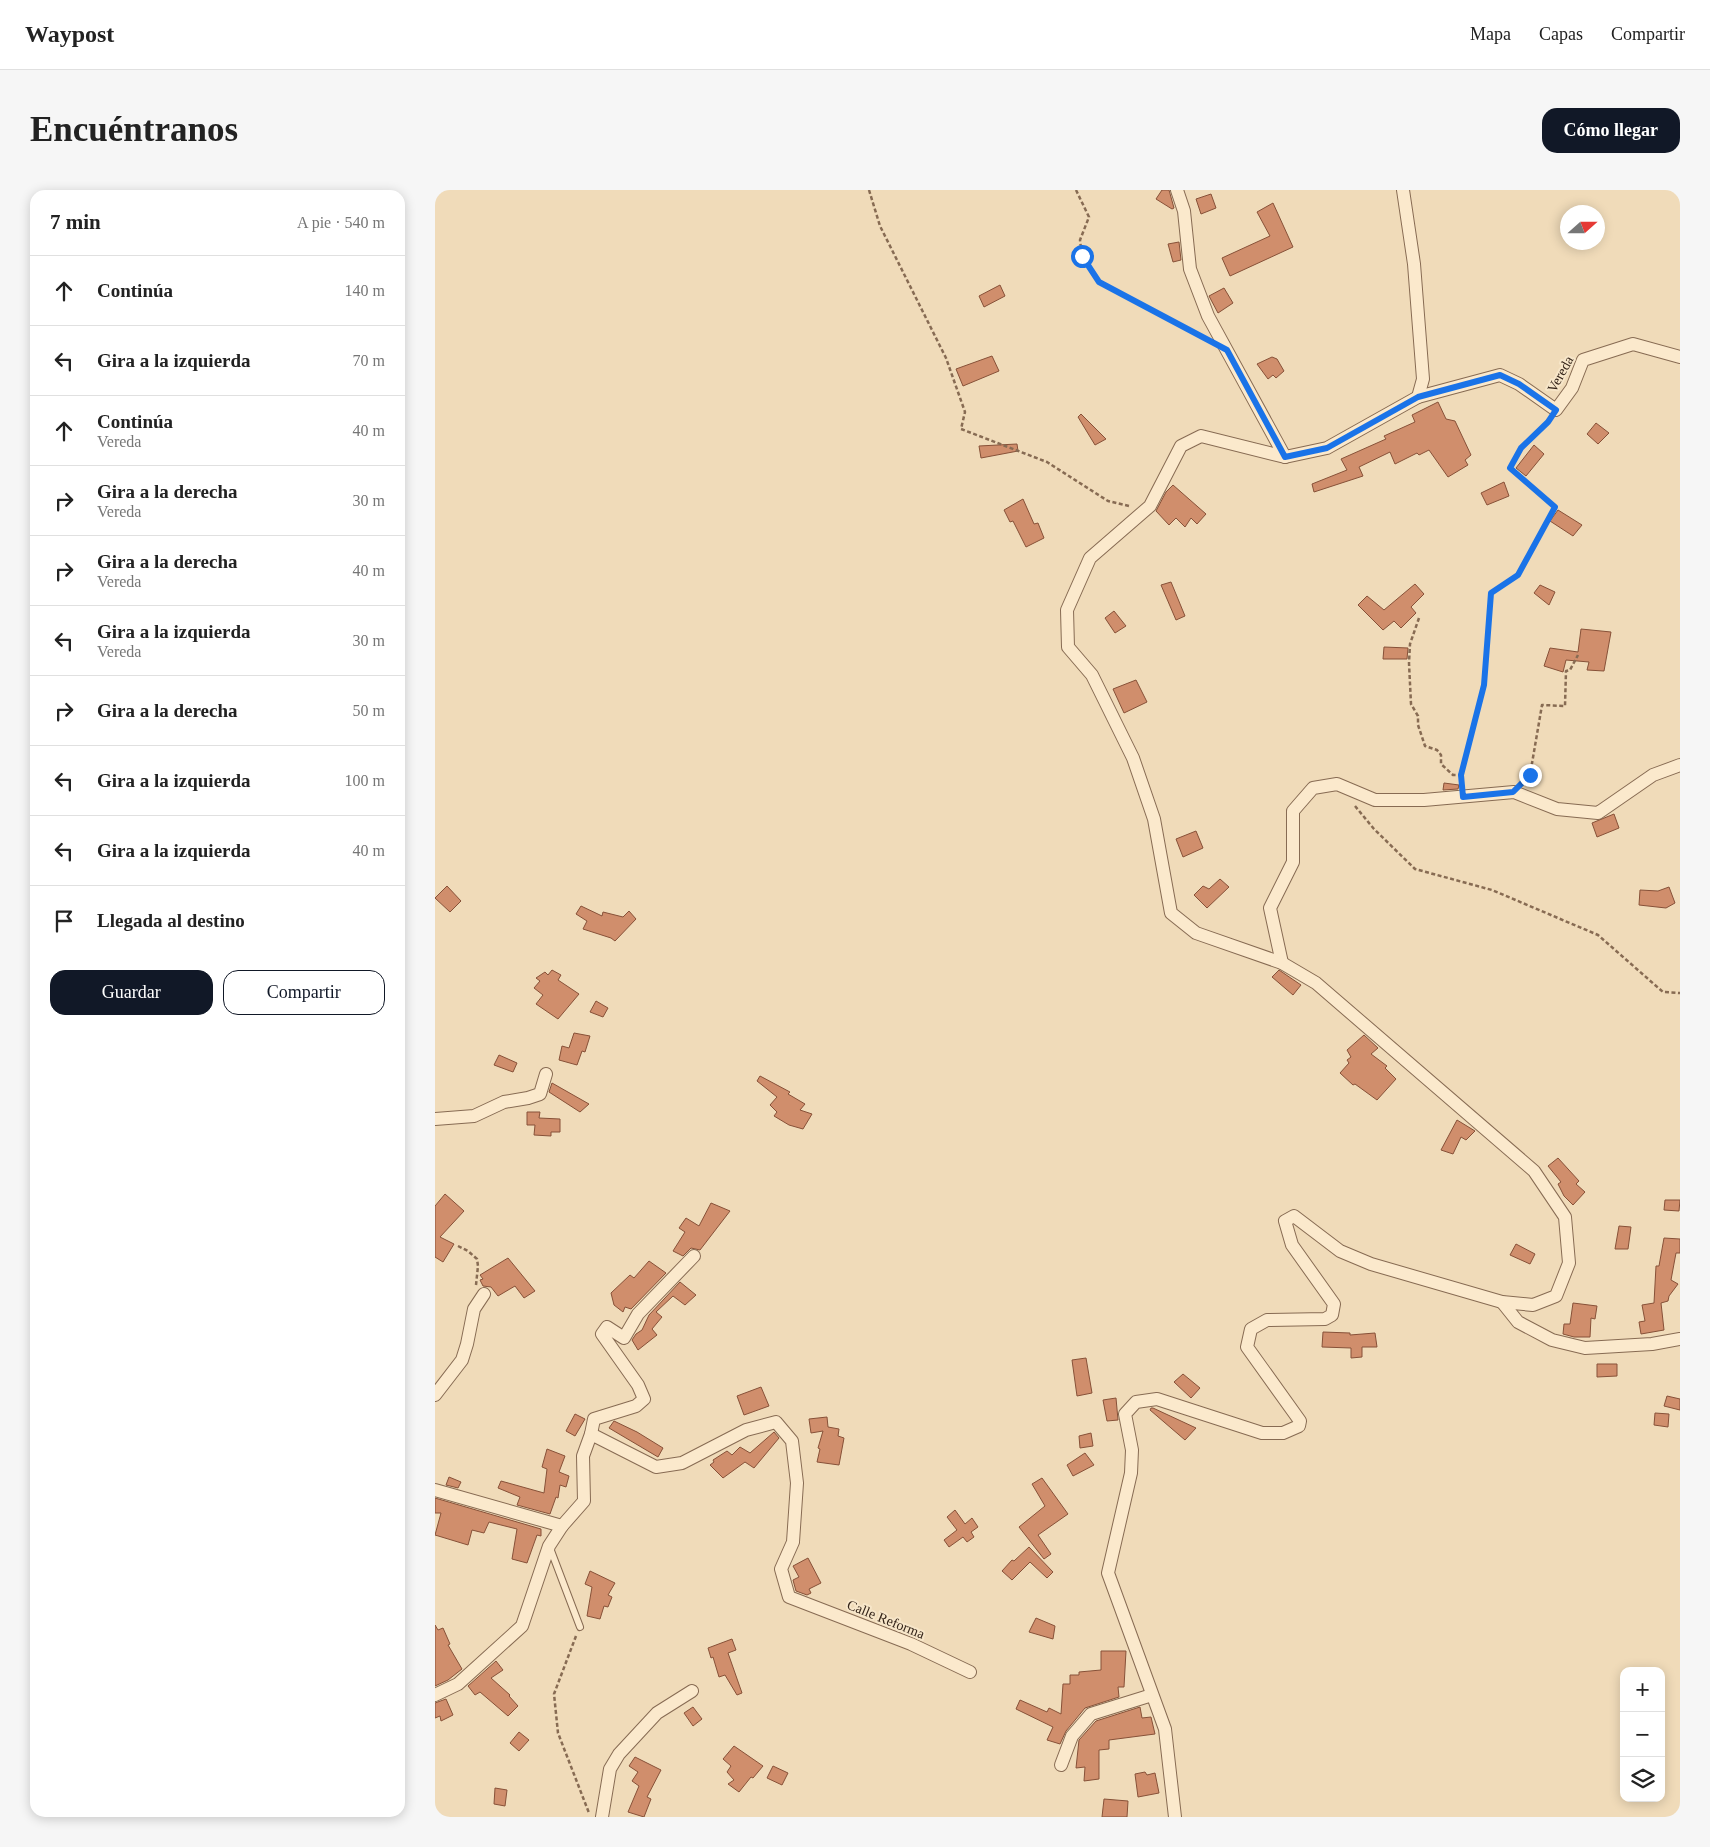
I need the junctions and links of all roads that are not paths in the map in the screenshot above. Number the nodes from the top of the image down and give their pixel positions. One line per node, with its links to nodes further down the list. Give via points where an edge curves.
1 (1177, 190): 5 (street, via 1184,211 1190,269 1208,316)
2 (1403, 190): 4 (street, via 1414,264 1423,379)
3 (1680, 357): 4 (street, Vereda, via 1633,344 1583,360 1572,388 1556,410 1500,375)
4 (1418, 397): 5 (street, Vereda, via 1327,448)
5 (1285, 457): 7 (street, via 1201,436 1181,446 1150,506 1090,558 1067,610 1068,647 1092,675 1133,758 1154,819 1171,913 1196,933)
6 (1680, 766): 7 (street, via 1653,775 1599,813 1557,809 1513,792 1424,800 1375,800 1337,784 1313,788 1293,811 1293,862 1270,908)
7 (1282, 963): 12 (street, via 1316,983 1534,1171 1565,1217 1569,1263 1556,1296 1533,1305)
8 (546, 1074): 9 (street, via 540,1094 504,1102 474,1116)
9 (435, 1119)
10 (695, 1256): 15 (street, via 638,1314 624,1338 607,1327 602,1334 638,1385 644,1399 636,1406 594,1419)
11 (480, 1290): 14 (street, via 461,1360)
12 (1502, 1302): 13 (street, via 1518,1322 1552,1340 1585,1348); 22 (street, via 1371,1264 1341,1251 1294,1216 1285,1221 1292,1245 1334,1304 1331,1315 1325,1319 1267,1320 1251,1329 1247,1347 1300,1421 1299,1426 1283,1433 1262,1433 1157,1399 1136,1402 1125,1414 1132,1450 1131,1473 1108,1572)
13 (1680, 1339)
14 (435, 1395)
15 (591, 1434): 17 (street, via 583,1456 584,1501); 20 (street, Calle Reforma, via 657,1467 682,1463 746,1430 776,1422 792,1441 797,1483 793,1542 781,1569 789,1597 911,1644)
16 (435, 1490): 17 (street)
17 (562, 1526): 18 (street)
18 (549, 1546): 19 (lane); 23 (street, via 522,1626 458,1684)
19 (580, 1627)
20 (971, 1672)
21 (692, 1691): 25 (street, via 657,1714 619,1754 609,1769)
22 (1152, 1694): 24 (street, via 1091,1714 1072,1736); 26 (street, via 1165,1729)
23 (435, 1695)
24 (1061, 1765)
25 (602, 1817)
26 (1175, 1817)

